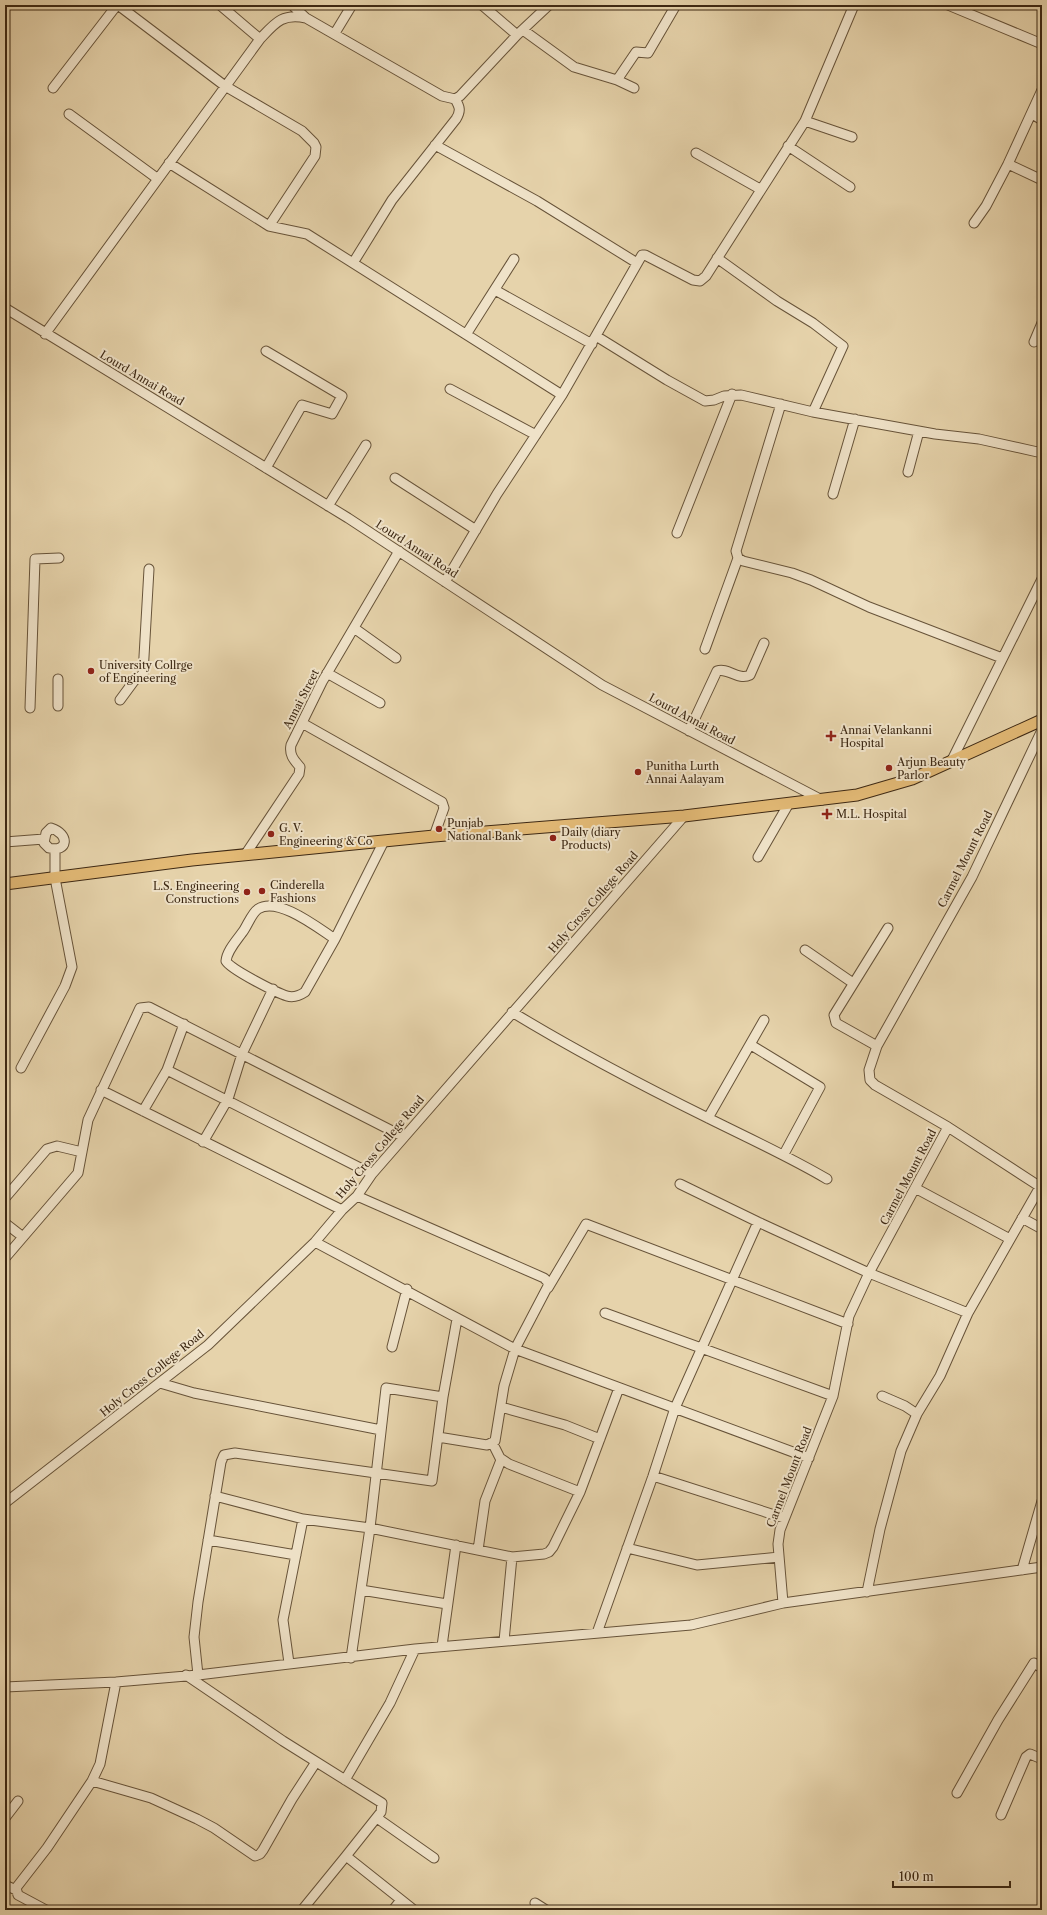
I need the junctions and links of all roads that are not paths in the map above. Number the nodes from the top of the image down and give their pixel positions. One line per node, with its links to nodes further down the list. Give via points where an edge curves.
1 (118, 5): 16 (street); 17 (street)
2 (220, 5): 13 (street)
3 (292, 5): 10 (street)
4 (352, 5): 12 (street)
5 (482, 5): 11 (street)
6 (676, 5): 15 (street, via 648,53 636,52)
7 (854, 5): 24 (street)
8 (948, 5): 14 (street)
9 (543, 7): 11 (street)
10 (306, 18): 12 (street); 13 (street, via 296,16 277,21)
11 (520, 32): 15 (street, via 574,67); 20 (street)
12 (334, 33): 20 (street, via 442,96)
13 (260, 39): 16 (street)
14 (1042, 44)
15 (617, 80): 18 (street)
16 (225, 86): 29 (street); 36 (street, via 302,132 316,147 315,156)
17 (53, 88)
18 (634, 88)
19 (1042, 90): 22 (street)
20 (455, 99): 26 (street, via 460,107 459,113)
21 (69, 114): 31 (street)
22 (1032, 114): 23 (street); 30 (street)
23 (1042, 120)
24 (805, 121): 25 (street); 27 (street)
25 (852, 137)
26 (435, 145): 39 (street, via 392,200); 40 (street, via 537,201)
27 (788, 146): 33 (street); 34 (street)
28 (696, 153): 34 (street)
29 (169, 163): 31 (street); 36 (street)
30 (1008, 164): 32 (street); 35 (street)
31 (158, 179): 44 (street)
32 (1042, 180)
33 (850, 187)
34 (760, 189): 37 (street)
35 (974, 223)
36 (269, 226): 39 (street, via 307,234)
37 (718, 258): 40 (street, via 700,281 693,280 646,255 642,255); 53 (street, via 843,346)
38 (514, 259): 41 (street)
39 (353, 263): 45 (street)
40 (637, 263): 46 (street)
41 (495, 290): 45 (street); 46 (street)
42 (5, 308): 44 (street, Lourd Annai Road)
43 (1042, 323): 47 (street)
44 (45, 334): 59 (street, Lourd Annai Road)
45 (467, 334): 50 (street)
46 (594, 340): 50 (street); 51 (street, via 697,398 705,401 714,400)
47 (1034, 342)
48 (266, 351): 59 (street, via 342,396 332,414 302,405)
49 (450, 389): 56 (street)
50 (562, 394): 56 (street)
51 (732, 394): 52 (street); 65 (street)
52 (781, 404): 53 (street); 68 (street, via 736,551)
53 (813, 412): 54 (street)
54 (855, 419): 55 (street); 62 (street)
55 (919, 431): 58 (street, via 979,439); 60 (street)
56 (536, 434): 64 (street)
57 (366, 445): 63 (street)
58 (1042, 453)
59 (266, 468): 63 (street, Lourd Annai Road)
60 (908, 472)
61 (395, 478): 64 (street)
62 (833, 494)
63 (328, 506): 66 (street, Lourd Annai Road)
64 (476, 530): 71 (street)
65 (677, 533)
66 (399, 551): 71 (street, Lourd Annai Road); 72 (street, Annai Street)
67 (59, 558): 82 (street, via 35,559)
68 (738, 558): 74 (street); 76 (street, via 811,580 869,607)
69 (149, 569): 79 (street, via 143,674 134,681)
70 (1042, 579): 76 (street)
71 (445, 582): 86 (street, Lourd Annai Road, via 602,685)
72 (354, 628): 75 (street); 77 (street, Annai Street)
73 (764, 643): 86 (street, via 750,675 742,677 717,671)
74 (705, 649)
75 (396, 658)
76 (1002, 658): 87 (street)
77 (327, 673): 80 (street); 84 (street, Annai Street)
78 (58, 679): 81 (street)
79 (120, 700)
80 (380, 703)
81 (58, 706)
82 (30, 708)
83 (1042, 720): 87 (main road)
84 (302, 723): 91 (street, via 441,801 444,808); 96 (street, Annai Street, via 290,751 300,767 299,774)
85 (1042, 730): 109 (street, Carmel Mount Road, via 972,877)
86 (689, 731): 88 (street, Lourd Annai Road)
87 (951, 762): 88 (main road, via 912,779 857,795)
88 (822, 800): 89 (main road)
89 (788, 804): 90 (main road); 97 (street)
90 (684, 816): 91 (main road); 105 (street, Holy Cross College Road)
91 (434, 836): 93 (main road)
92 (44, 838): 94 (street); 95 (street, via 46,845); 95 (street, via 51,828 59,831 65,840 63,845)
93 (384, 841): 96 (main road); 101 (street)
94 (5, 842)
95 (55, 849): 98 (street)
96 (245, 855): 98 (main road)
97 (758, 857)
98 (55, 878): 99 (main road); 111 (street, via 72,967 65,986)
99 (5, 884)
100 (888, 928): 103 (street)
101 (335, 939): 104 (street, via 304,992 298,997 287,996); 104 (street, via 291,911 279,907 258,909 226,961 235,970)
102 (805, 950): 103 (street)
103 (853, 983): 109 (street, via 834,1013 834,1021)
104 (273, 989): 110 (street)
105 (512, 1012): 116 (street, via 570,1047); 118 (street, Holy Cross College Road)
106 (764, 1020): 108 (street)
107 (184, 1024): 110 (street); 112 (street); 113 (street, via 149,1007 140,1008)
108 (751, 1045): 116 (street); 121 (street, via 820,1087)
109 (877, 1046): 117 (street, Carmel Mount Road, via 869,1070 872,1082)
110 (242, 1054): 114 (street); 118 (street)
111 (21, 1068)
112 (167, 1070): 114 (street); 115 (street)
113 (101, 1090): 115 (street); 120 (street, via 88,1120)
114 (228, 1099): 119 (street); 122 (street)
115 (143, 1111): 119 (street)
116 (708, 1118): 121 (street)
117 (948, 1127): 125 (street, Carmel Mount Road); 126 (street)
118 (404, 1137): 122 (street, Holy Cross College Road)
119 (203, 1142): 129 (street)
120 (82, 1152): 128 (street, via 57,1146 47,1149); 134 (street, via 78,1173)
121 (784, 1154): 123 (street)
122 (372, 1174): 127 (street, Holy Cross College Road)
123 (827, 1179)
124 (680, 1184): 131 (street)
125 (915, 1188): 135 (street); 138 (street, Carmel Mount Road)
126 (1041, 1188): 130 (street)
127 (357, 1196): 129 (street, Holy Cross College Road); 141 (street, via 544,1278 548,1284)
128 (5, 1198)
129 (342, 1210): 136 (street, Holy Cross College Road)
130 (1022, 1218): 133 (street); 135 (street)
131 (758, 1222): 138 (street); 139 (street)
132 (5, 1223): 134 (street)
133 (1042, 1229)
134 (23, 1237): 137 (street)
135 (1010, 1240): 143 (street)
136 (315, 1242): 140 (street); 149 (street, Holy Cross College Road, via 208,1345)
137 (5, 1258)
138 (869, 1273): 143 (street); 145 (street, Carmel Mount Road, via 849,1316)
139 (732, 1280): 141 (street, via 586,1224); 145 (street); 148 (street)
140 (407, 1289): 144 (street); 146 (street)
141 (546, 1290): 147 (street)
142 (605, 1313): 148 (street)
143 (968, 1313): 156 (street, via 940,1376)
144 (457, 1319): 147 (street); 151 (street)
145 (848, 1324): 152 (street, Carmel Mount Road)
146 (392, 1347)
147 (516, 1348): 150 (street); 154 (street, via 504,1386)
148 (701, 1348): 152 (street); 155 (street)
149 (160, 1383): 157 (street, via 194,1394); 168 (street, Holy Cross College Road)
150 (619, 1388): 155 (street); 159 (street)
151 (443, 1396): 157 (street, via 386,1388); 158 (street)
152 (833, 1396): 161 (street, Carmel Mount Road)
153 (882, 1396): 156 (street)
154 (501, 1407): 159 (street, via 565,1425); 160 (street)
155 (675, 1408): 161 (street); 164 (street)
156 (917, 1414): 182 (street, via 901,1451 880,1528)
157 (381, 1430): 163 (street)
158 (438, 1437): 160 (street, via 487,1446); 163 (street, via 432,1481)
159 (600, 1439): 165 (street)
160 (493, 1444): 162 (street)
161 (808, 1458): 169 (street, Carmel Mount Road)
162 (502, 1460): 165 (street); 175 (street, via 484,1501)
163 (376, 1472): 166 (street, via 230,1453 223,1458); 171 (street)
164 (653, 1476): 169 (street); 174 (street)
165 (580, 1492): 177 (street, via 549,1552)
166 (215, 1496): 170 (street); 172 (street)
167 (1042, 1501): 180 (street)
168 (5, 1503)
169 (784, 1518): 178 (street, Carmel Mount Road, via 778,1544)
170 (303, 1520): 171 (street); 176 (street)
171 (370, 1528): 173 (street); 181 (street)
172 (208, 1540): 176 (street); 193 (street, via 194,1637)
173 (456, 1545): 175 (street); 184 (street)
174 (627, 1548): 178 (street, via 697,1565); 185 (street)
175 (478, 1550): 177 (street)
176 (296, 1555): 190 (street, via 283,1620)
177 (512, 1557): 186 (street)
178 (779, 1557): 183 (street, Carmel Mount Road)
179 (1042, 1567): 180 (street)
180 (1022, 1570): 182 (street)
181 (361, 1590): 184 (street); 189 (street)
182 (867, 1592): 183 (street)
183 (783, 1603): 185 (street, via 691,1625)
184 (448, 1604): 187 (street)
185 (597, 1633): 186 (street)
186 (504, 1641): 187 (street)
187 (442, 1646): 188 (street)
188 (415, 1649): 189 (street); 198 (street, via 390,1703)
189 (351, 1658): 190 (street)
190 (289, 1663): 193 (street)
191 (1042, 1668): 200 (street, via 1034,1663)
192 (186, 1675): 193 (street); 194 (street); 197 (street)
193 (198, 1675)
194 (116, 1682): 195 (street); 199 (street, via 100,1764)
195 (5, 1687)
196 (1042, 1759): 202 (street, via 1030,1754 1026,1757)
197 (316, 1762): 198 (street); 199 (street, via 260,1854 254,1856 197,1818 151,1798)
198 (345, 1780): 204 (street, via 382,1803 383,1808)
199 (92, 1781): 208 (street)
200 (957, 1793)
201 (18, 1801): 203 (street)
202 (1002, 1816)
203 (5, 1818)
204 (377, 1818): 205 (street); 206 (street)
205 (346, 1856): 209 (street); 212 (street)
206 (434, 1858)
207 (5, 1885): 208 (street)
208 (16, 1890): 211 (street, via 18,1895)
209 (401, 1900): 213 (street); 214 (street)
210 (535, 1903): 215 (street)
211 (46, 1910)
212 (302, 1910)
213 (393, 1910)
214 (414, 1910)
215 (546, 1910)

